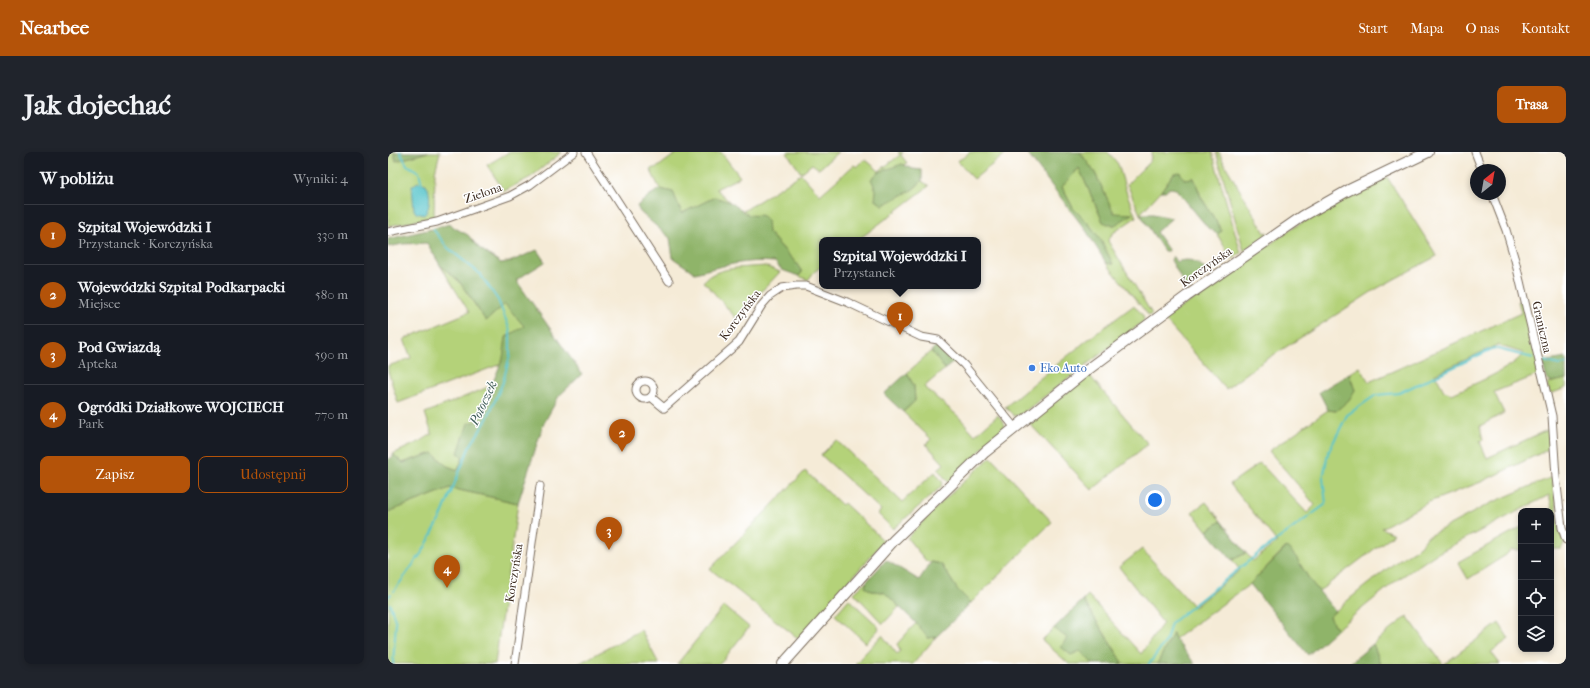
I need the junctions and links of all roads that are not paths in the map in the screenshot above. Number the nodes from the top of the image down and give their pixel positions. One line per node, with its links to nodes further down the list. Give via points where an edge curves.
1 (574, 152): 7 (street, Zielona, via 530,185 510,196 437,222)
2 (586, 152): 8 (street)
3 (1428, 152): 10 (main road, Korczyńska, via 1349,190 1303,216 1149,323)
4 (1475, 152): 5 (street)
5 (1480, 164)
6 (1494, 200): 12 (street, Graniczna, via 1515,260 1552,416 1556,477 1562,528)
7 (388, 232)
8 (669, 281)
9 (651, 397): 10 (street, Korczyńska, via 664,408 739,342 770,296 782,288 806,286 921,337 938,340 964,365)
10 (1015, 428): 14 (main road, Korczyńska, via 985,452 894,540)
11 (540, 486): 13 (street, Korczyńska)
12 (1566, 540)
13 (515, 664)
14 (783, 664)

